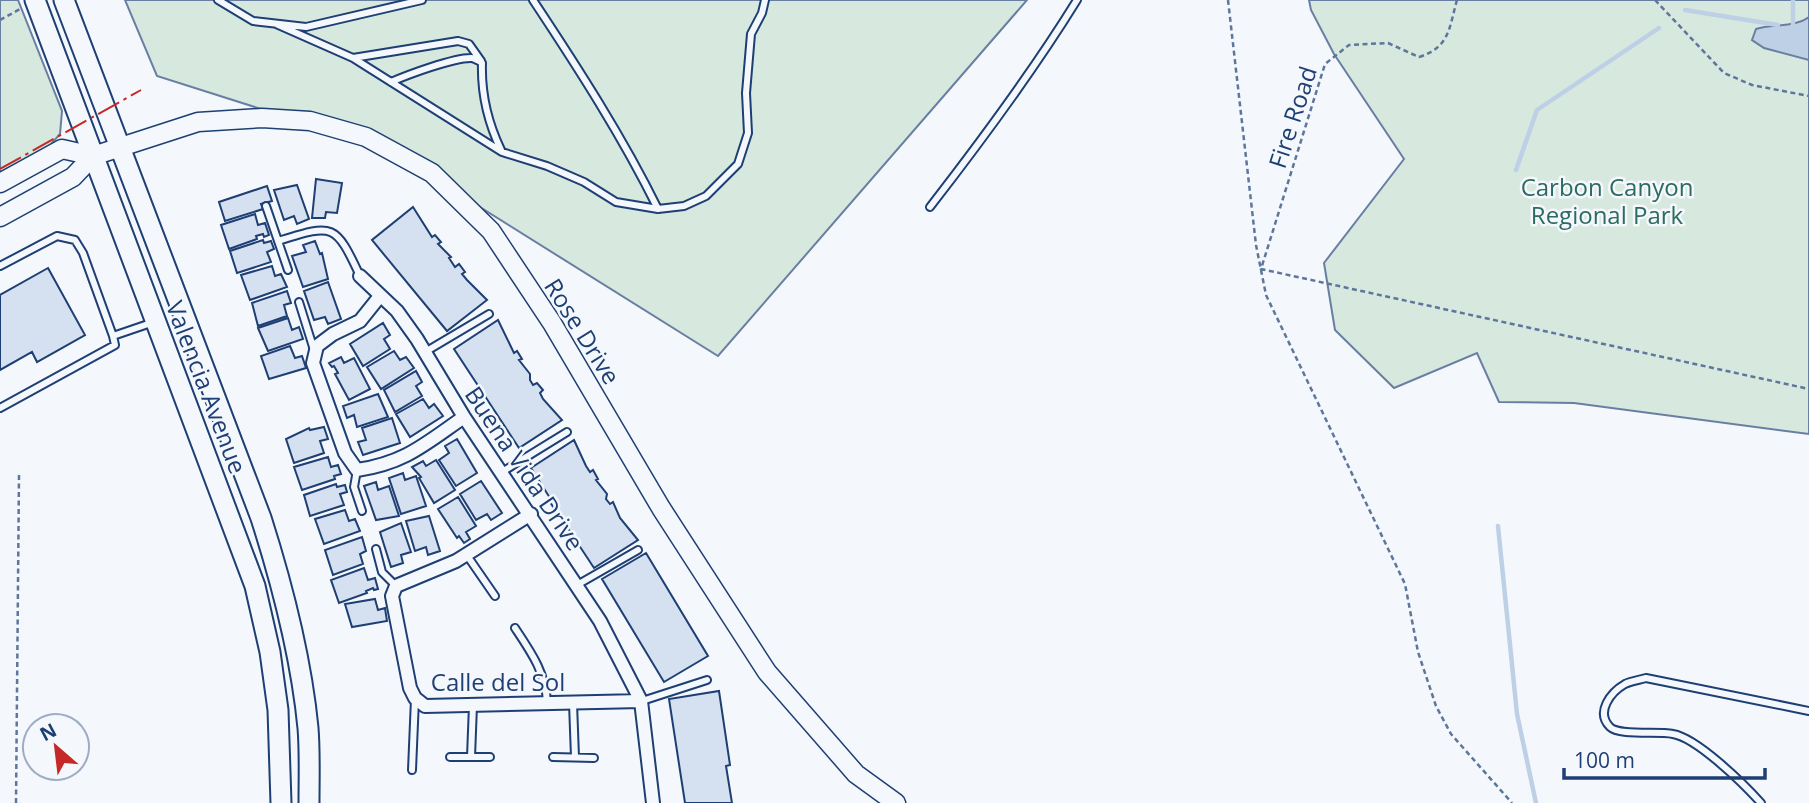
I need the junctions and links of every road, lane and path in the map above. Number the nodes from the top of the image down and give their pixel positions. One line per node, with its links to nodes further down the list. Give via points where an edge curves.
1 (64, 0): 17 (main road, Valencia Avenue)
2 (218, 0): 12 (lane, via 253,21)
3 (422, 0): 12 (lane, via 306,27)
4 (533, 0): 23 (lane, via 586,80)
5 (765, 0): 23 (lane, via 751,34 748,133 738,164 706,195 684,206)
6 (1077, 0): 22 (lane, via 1000,116)
7 (1228, 0): 27 (path)
8 (1457, 0): 27 (path, Fire Road, via 1446,39 1434,52 1419,57 1388,43 1349,45 1325,64)
9 (1654, 0): 16 (path, via 1724,73 1752,85)
10 (29, 4): 11 (path); 19 (main road, Valencia Avenue)
11 (0, 20)
12 (276, 24): 13 (lane)
13 (353, 58): 14 (lane, via 458,41 469,44); 15 (lane)
14 (482, 63): 15 (lane, via 472,58 452,62); 18 (lane, via 490,127)
15 (391, 82): 18 (lane)
16 (1809, 96)
17 (119, 147): 19 (street, Rose Drive); 69 (main road, Valencia Avenue, via 280,578 297,649 308,729); 71 (street, Rose Drive, via 198,122 310,121 366,137 432,173 491,231 767,672 856,774)
18 (502, 152): 23 (lane, via 584,182 616,202)
19 (93, 156): 20 (street, via 62,149); 24 (street, via 74,177); 33 (main road, Valencia Avenue)
20 (0, 183)
21 (266, 206): 25 (lane)
22 (930, 207)
23 (658, 209)
24 (0, 217)
25 (278, 241): 28 (lane); 29 (lane, Buena Vida Drive, via 319,229 333,232 344,242)
26 (0, 266): 34 (lane, via 57,236 75,240)
27 (1261, 269): 37 (path); 72 (path, via 1266,295 1405,584 1418,652 1436,706 1451,734)
28 (288, 270)
29 (360, 276): 30 (street, Buena Vida Drive)
30 (380, 296): 35 (street, Buena Vida Drive, via 397,311); 36 (street, via 359,321 317,346)
31 (299, 302): 36 (lane)
32 (489, 314): 35 (lane)
33 (156, 321): 34 (lane); 68 (main road, Valencia Avenue, via 255,586 278,710)
34 (113, 337): 38 (lane, via 115,345)
35 (425, 352): 39 (street, Buena Vida Drive)
36 (315, 354): 41 (street, via 313,363 345,453)
37 (1809, 389)
38 (0, 408)
39 (464, 417): 41 (street, via 407,457); 42 (street, Buena Vida Drive)
40 (567, 432): 42 (lane)
41 (357, 470): 44 (lane, via 354,487)
42 (502, 472): 45 (street, Buena Vida Drive)
43 (19, 474): 67 (path)
44 (362, 511)
45 (531, 514): 48 (street); 49 (street, Buena Vida Drive)
46 (376, 550): 50 (lane, via 380,568)
47 (638, 550): 49 (lane)
48 (466, 554): 50 (street); 51 (lane)
49 (577, 585): 55 (street, Buena Vida Drive)
50 (396, 586): 54 (street, Calle del Sol, via 392,596)
51 (495, 596)
52 (515, 628): 57 (lane, via 538,664)
53 (706, 680): 55 (lane)
54 (415, 698): 58 (street, Calle del Sol, via 425,706); 66 (lane)
55 (641, 701): 56 (street, Calle del Sol); 70 (street, Buena Vida Drive)
56 (573, 702): 57 (street, Calle del Sol); 64 (lane)
57 (547, 703): 58 (street, Calle del Sol)
58 (473, 705): 61 (lane)
59 (1809, 711): 73 (lane, via 1646,678 1627,682 1605,705 1604,716 1611,727 1621,733 1676,734 1703,751)
60 (450, 757): 61 (lane)
61 (471, 757): 62 (lane)
62 (490, 757)
63 (553, 757): 64 (lane)
64 (575, 757): 65 (lane)
65 (594, 758)
66 (412, 770)
67 (16, 803)
68 (281, 803)
69 (309, 803)
70 (653, 803)
71 (896, 803)
72 (1512, 803)
73 (1761, 803)

